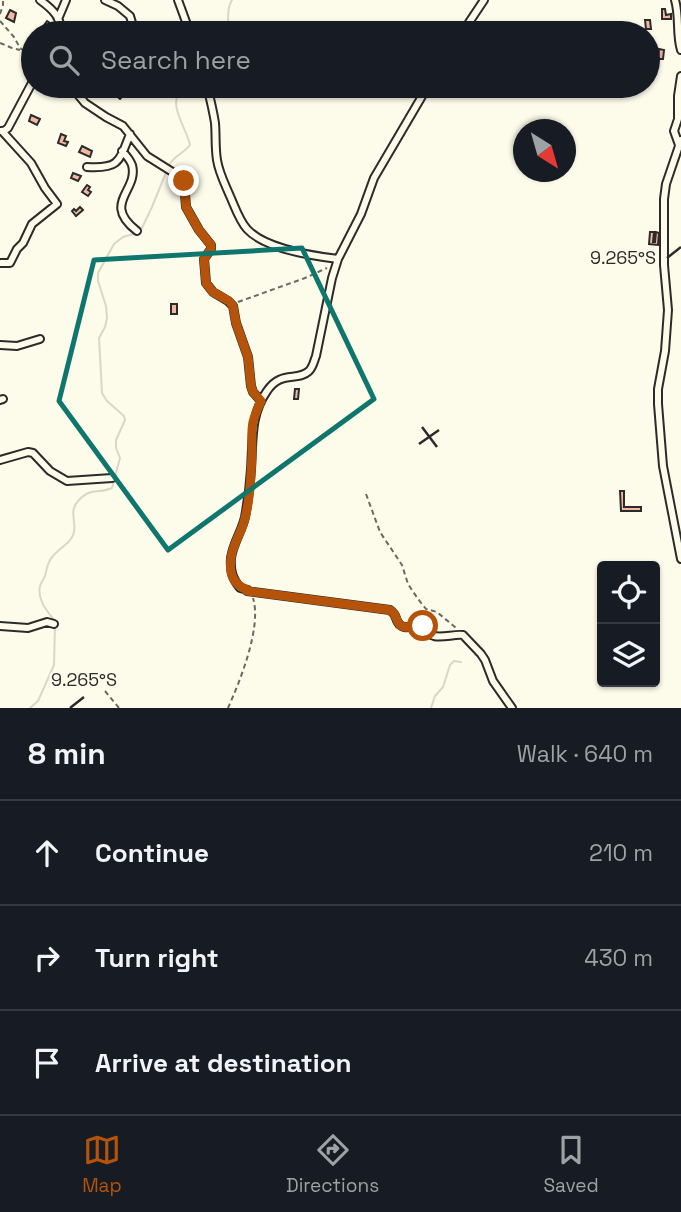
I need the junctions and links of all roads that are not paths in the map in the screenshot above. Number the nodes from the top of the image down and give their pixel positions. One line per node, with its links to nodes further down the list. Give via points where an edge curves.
1 (40, 0): 7 (street)
2 (66, 0): 7 (street)
3 (105, 0): 8 (street)
4 (178, 0): 9 (street)
5 (484, 0): 10 (street)
6 (675, 0): 11 (street)
7 (58, 19)
8 (131, 21)
9 (186, 21)
10 (470, 21)
11 (681, 50)
12 (681, 76): 19 (street, via 674,131)
13 (24, 98): 17 (street, via 8,128)
14 (81, 98): 18 (street)
15 (210, 98): 23 (street, via 217,163 246,228 268,243)
16 (421, 98): 23 (street, via 374,178)
17 (1, 131): 24 (street, via 31,163 57,204 32,224 10,262)
18 (130, 134): 20 (street); 27 (street, via 146,156 184,181 186,207 211,245 204,259 206,283 232,304 248,357 251,386)
19 (680, 143): 30 (street, via 663,199 668,310 658,404 663,466)
20 (122, 151): 21 (street, via 110,167); 22 (street, via 133,168 122,212)
21 (87, 167)
22 (137, 231)
23 (338, 261): 27 (street, via 312,366 305,373 276,380)
24 (0, 263)
25 (40, 339): 26 (street, via 17,346)
26 (0, 345)
27 (261, 401): 33 (street, via 253,424 243,526 231,558 231,574 240,588 390,610 402,626 420,625 436,636 463,635 481,654)
28 (0, 460): 29 (street, via 28,452 67,481)
29 (112, 478)
30 (681, 559)
31 (54, 624): 32 (street)
32 (0, 626)
33 (512, 708)

